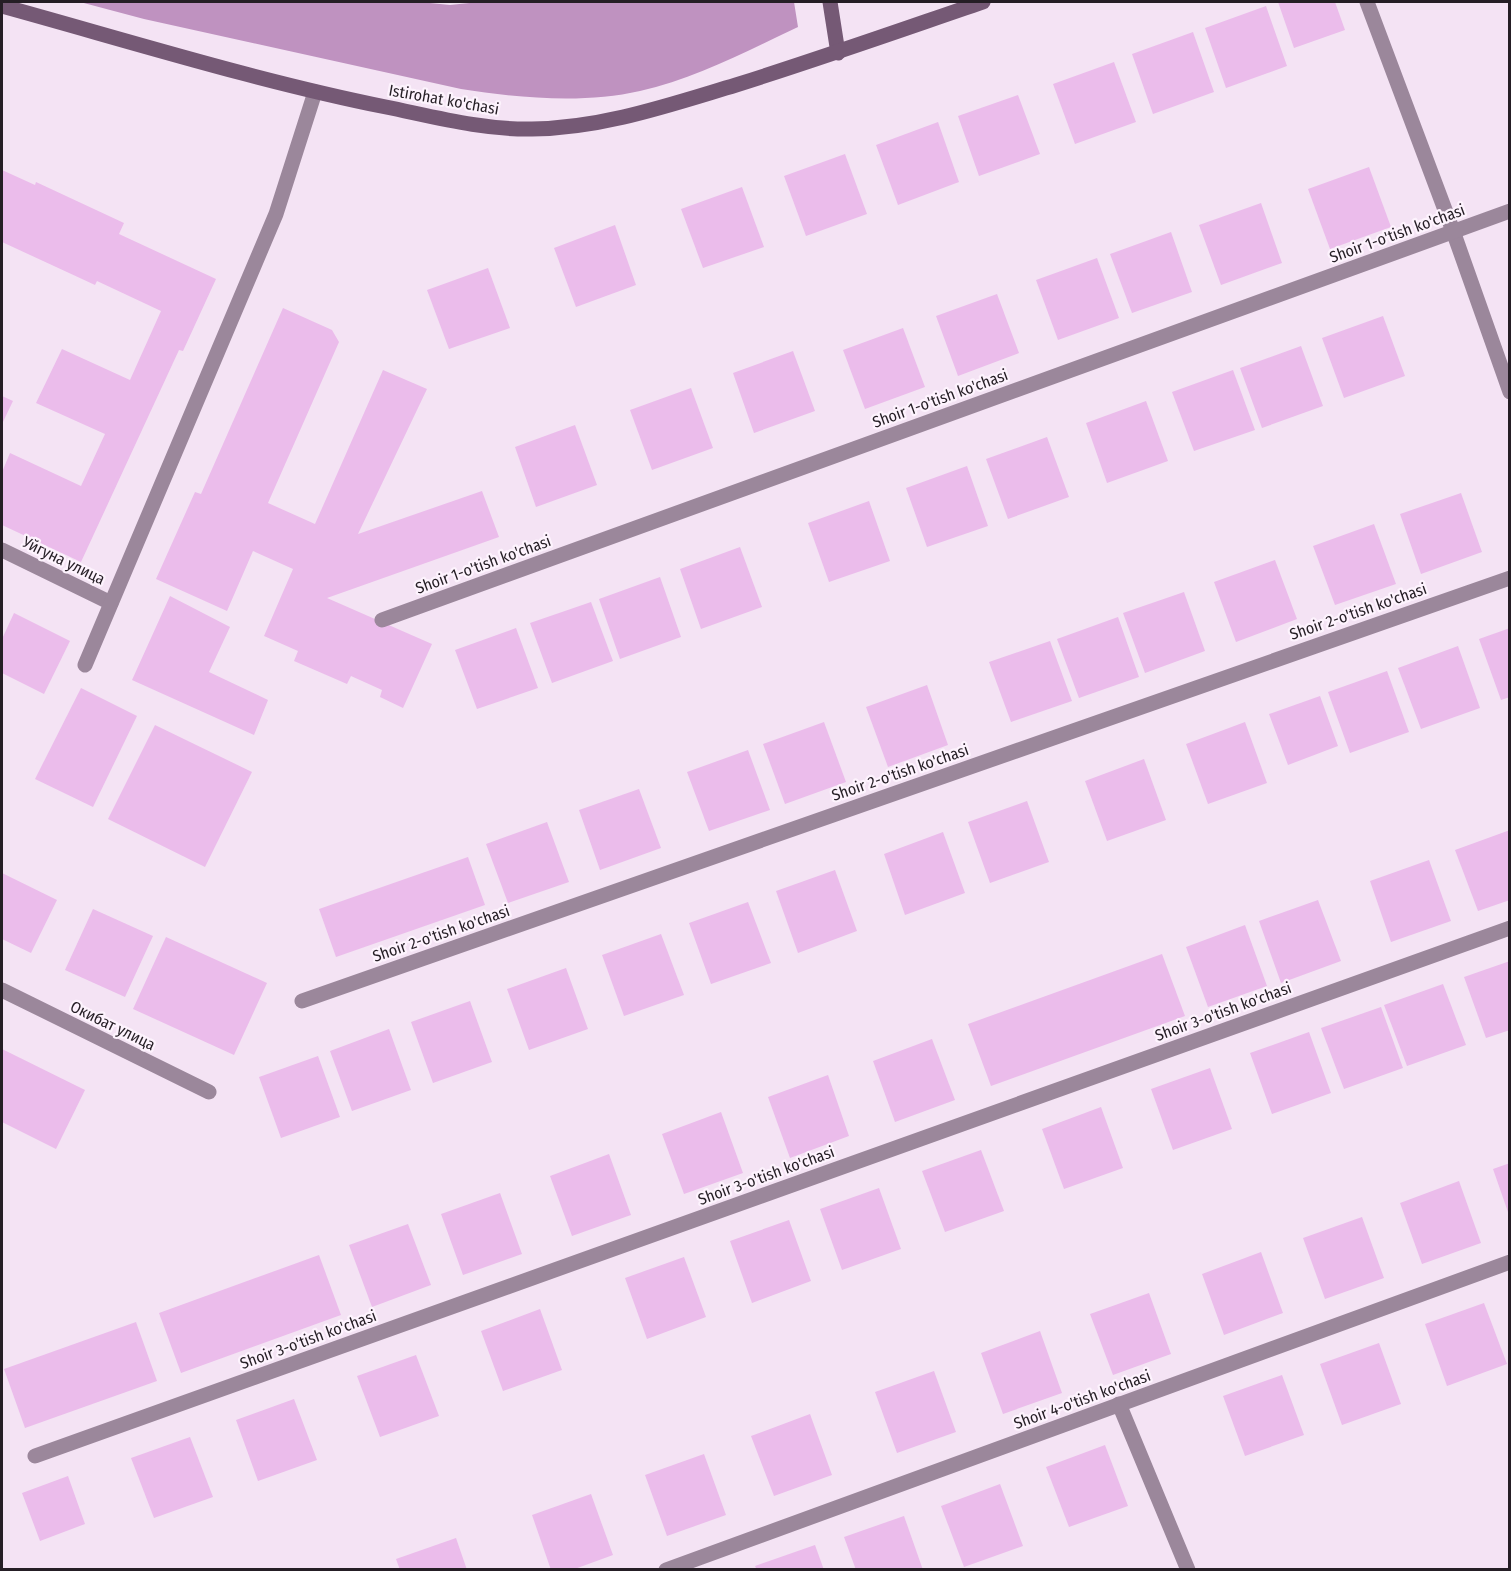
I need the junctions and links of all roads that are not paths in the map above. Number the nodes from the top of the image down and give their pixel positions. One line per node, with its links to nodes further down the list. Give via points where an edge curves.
1 (830, 2): 5 (main road)
2 (983, 2): 5 (main road, Istirohat ko'chasi)
3 (1367, 2): 8 (street)
4 (2, 6): 6 (main road, Istirohat ko'chasi)
5 (837, 53): 6 (main road, Istirohat ko'chasi, via 669,106 578,126 487,127)
6 (315, 92): 12 (street, via 276,214)
7 (1509, 211): 8 (street, Shoir 1-o'tish ko'chasi)
8 (1453, 231): 9 (street); 13 (street, Shoir 1-o'tish ko'chasi)
9 (1509, 392)
10 (2, 550): 12 (street, Уйгуна улица)
11 (1509, 578): 17 (street, Shoir 2-o'tish ko'chasi)
12 (111, 603): 14 (street)
13 (382, 620)
14 (85, 665)
15 (1509, 928): 21 (street, Shoir 3-o'tish ko'chasi)
16 (2, 990): 18 (street, Окибат улица)
17 (302, 1001)
18 (209, 1092)
19 (1509, 1262): 20 (street, Shoir 4-o'tish ko'chasi)
20 (1119, 1404): 22 (street, Shoir 4-o'tish ko'chasi); 23 (street)
21 (34, 1456)
22 (666, 1569)
23 (1188, 1569)

